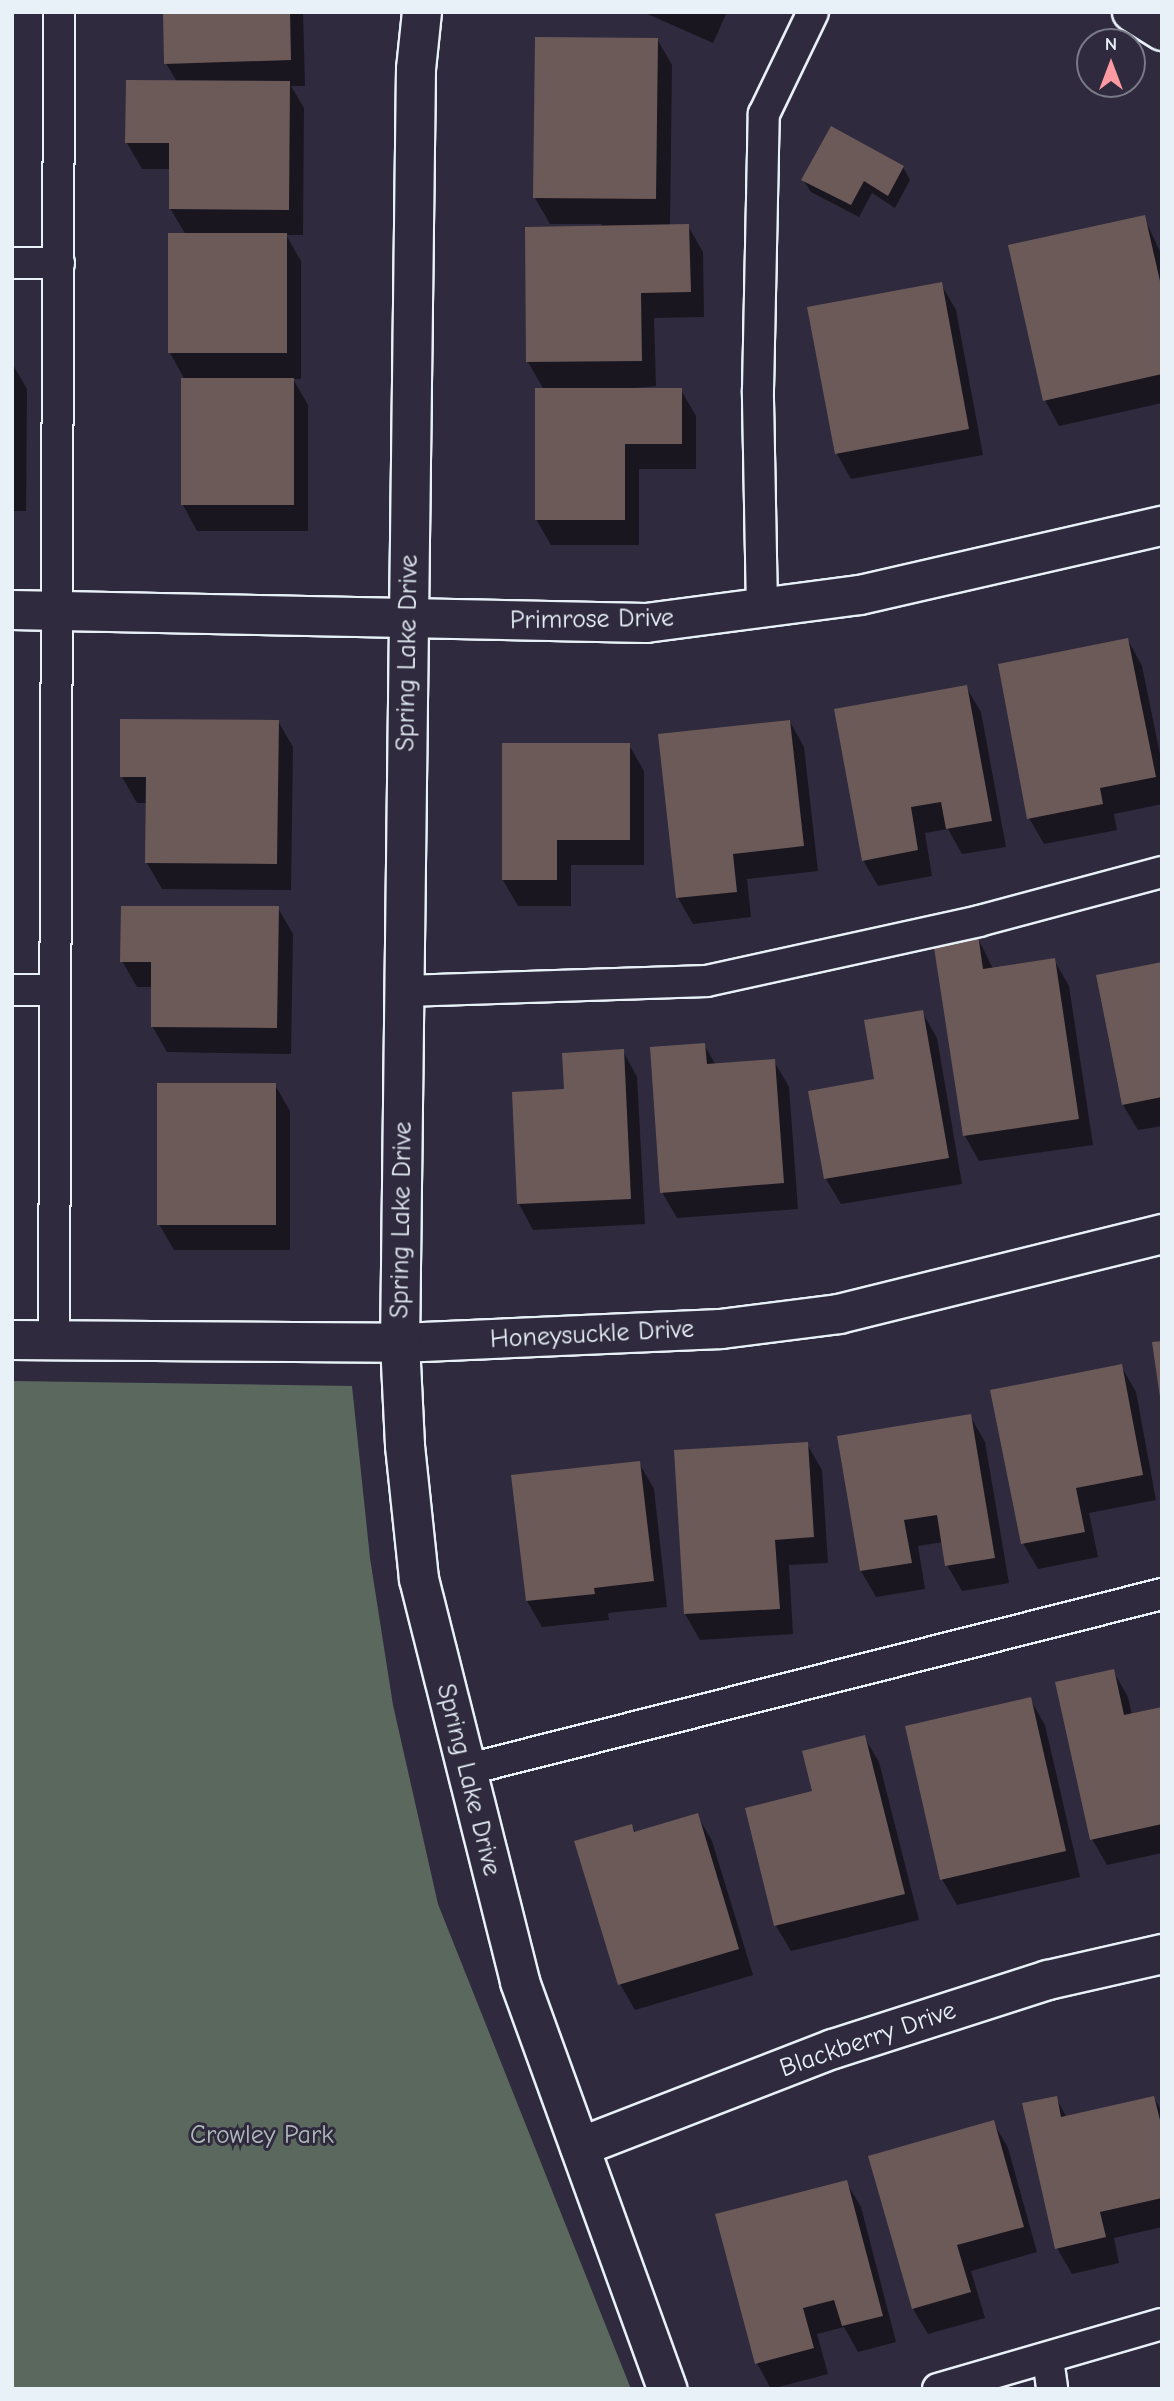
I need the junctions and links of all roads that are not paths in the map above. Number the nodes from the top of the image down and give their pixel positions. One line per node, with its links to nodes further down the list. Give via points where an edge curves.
1 (59, 12): 7 (lane)
2 (422, 12): 12 (street, Spring Lake Drive, via 415,69)
3 (813, 12): 9 (lane, via 764,114 758,390)
4 (1132, 12): 5 (street)
5 (1162, 31)
6 (12, 263): 7 (lane)
7 (59, 263): 11 (lane)
8 (1162, 526): 9 (street, Primrose Drive, via 860,595)
9 (762, 608): 12 (street, Primrose Drive, via 646,623)
10 (12, 610): 11 (street, Primrose Drive)
11 (60, 610): 12 (street, Primrose Drive); 15 (lane)
12 (409, 621): 16 (street, Spring Lake Drive)
13 (1162, 872): 16 (lane, via 979,921 707,981)
14 (12, 990): 15 (lane)
15 (51, 990): 19 (lane)
16 (405, 991): 20 (street, Spring Lake Drive)
17 (1162, 1234): 20 (street, Honeysuckle Drive, via 839,1314 721,1329)
18 (12, 1339): 19 (street, Honeysuckle Drive)
19 (54, 1340): 20 (street, Honeysuckle Drive)
20 (400, 1343): 22 (street, Spring Lake Drive, via 419,1580)
21 (1162, 1594): 22 (lane)
22 (465, 1770): 24 (street, Spring Lake Drive, via 520,1982)
23 (1162, 1954): 24 (street, Blackberry Drive, via 1048,1980 833,2049)
24 (580, 2147): 27 (street, Spring Lake Drive)
25 (1162, 2324): 26 (lane)
26 (1048, 2359): 28 (lane); 29 (lane)
27 (667, 2389)
28 (938, 2389)
29 (1052, 2389)

